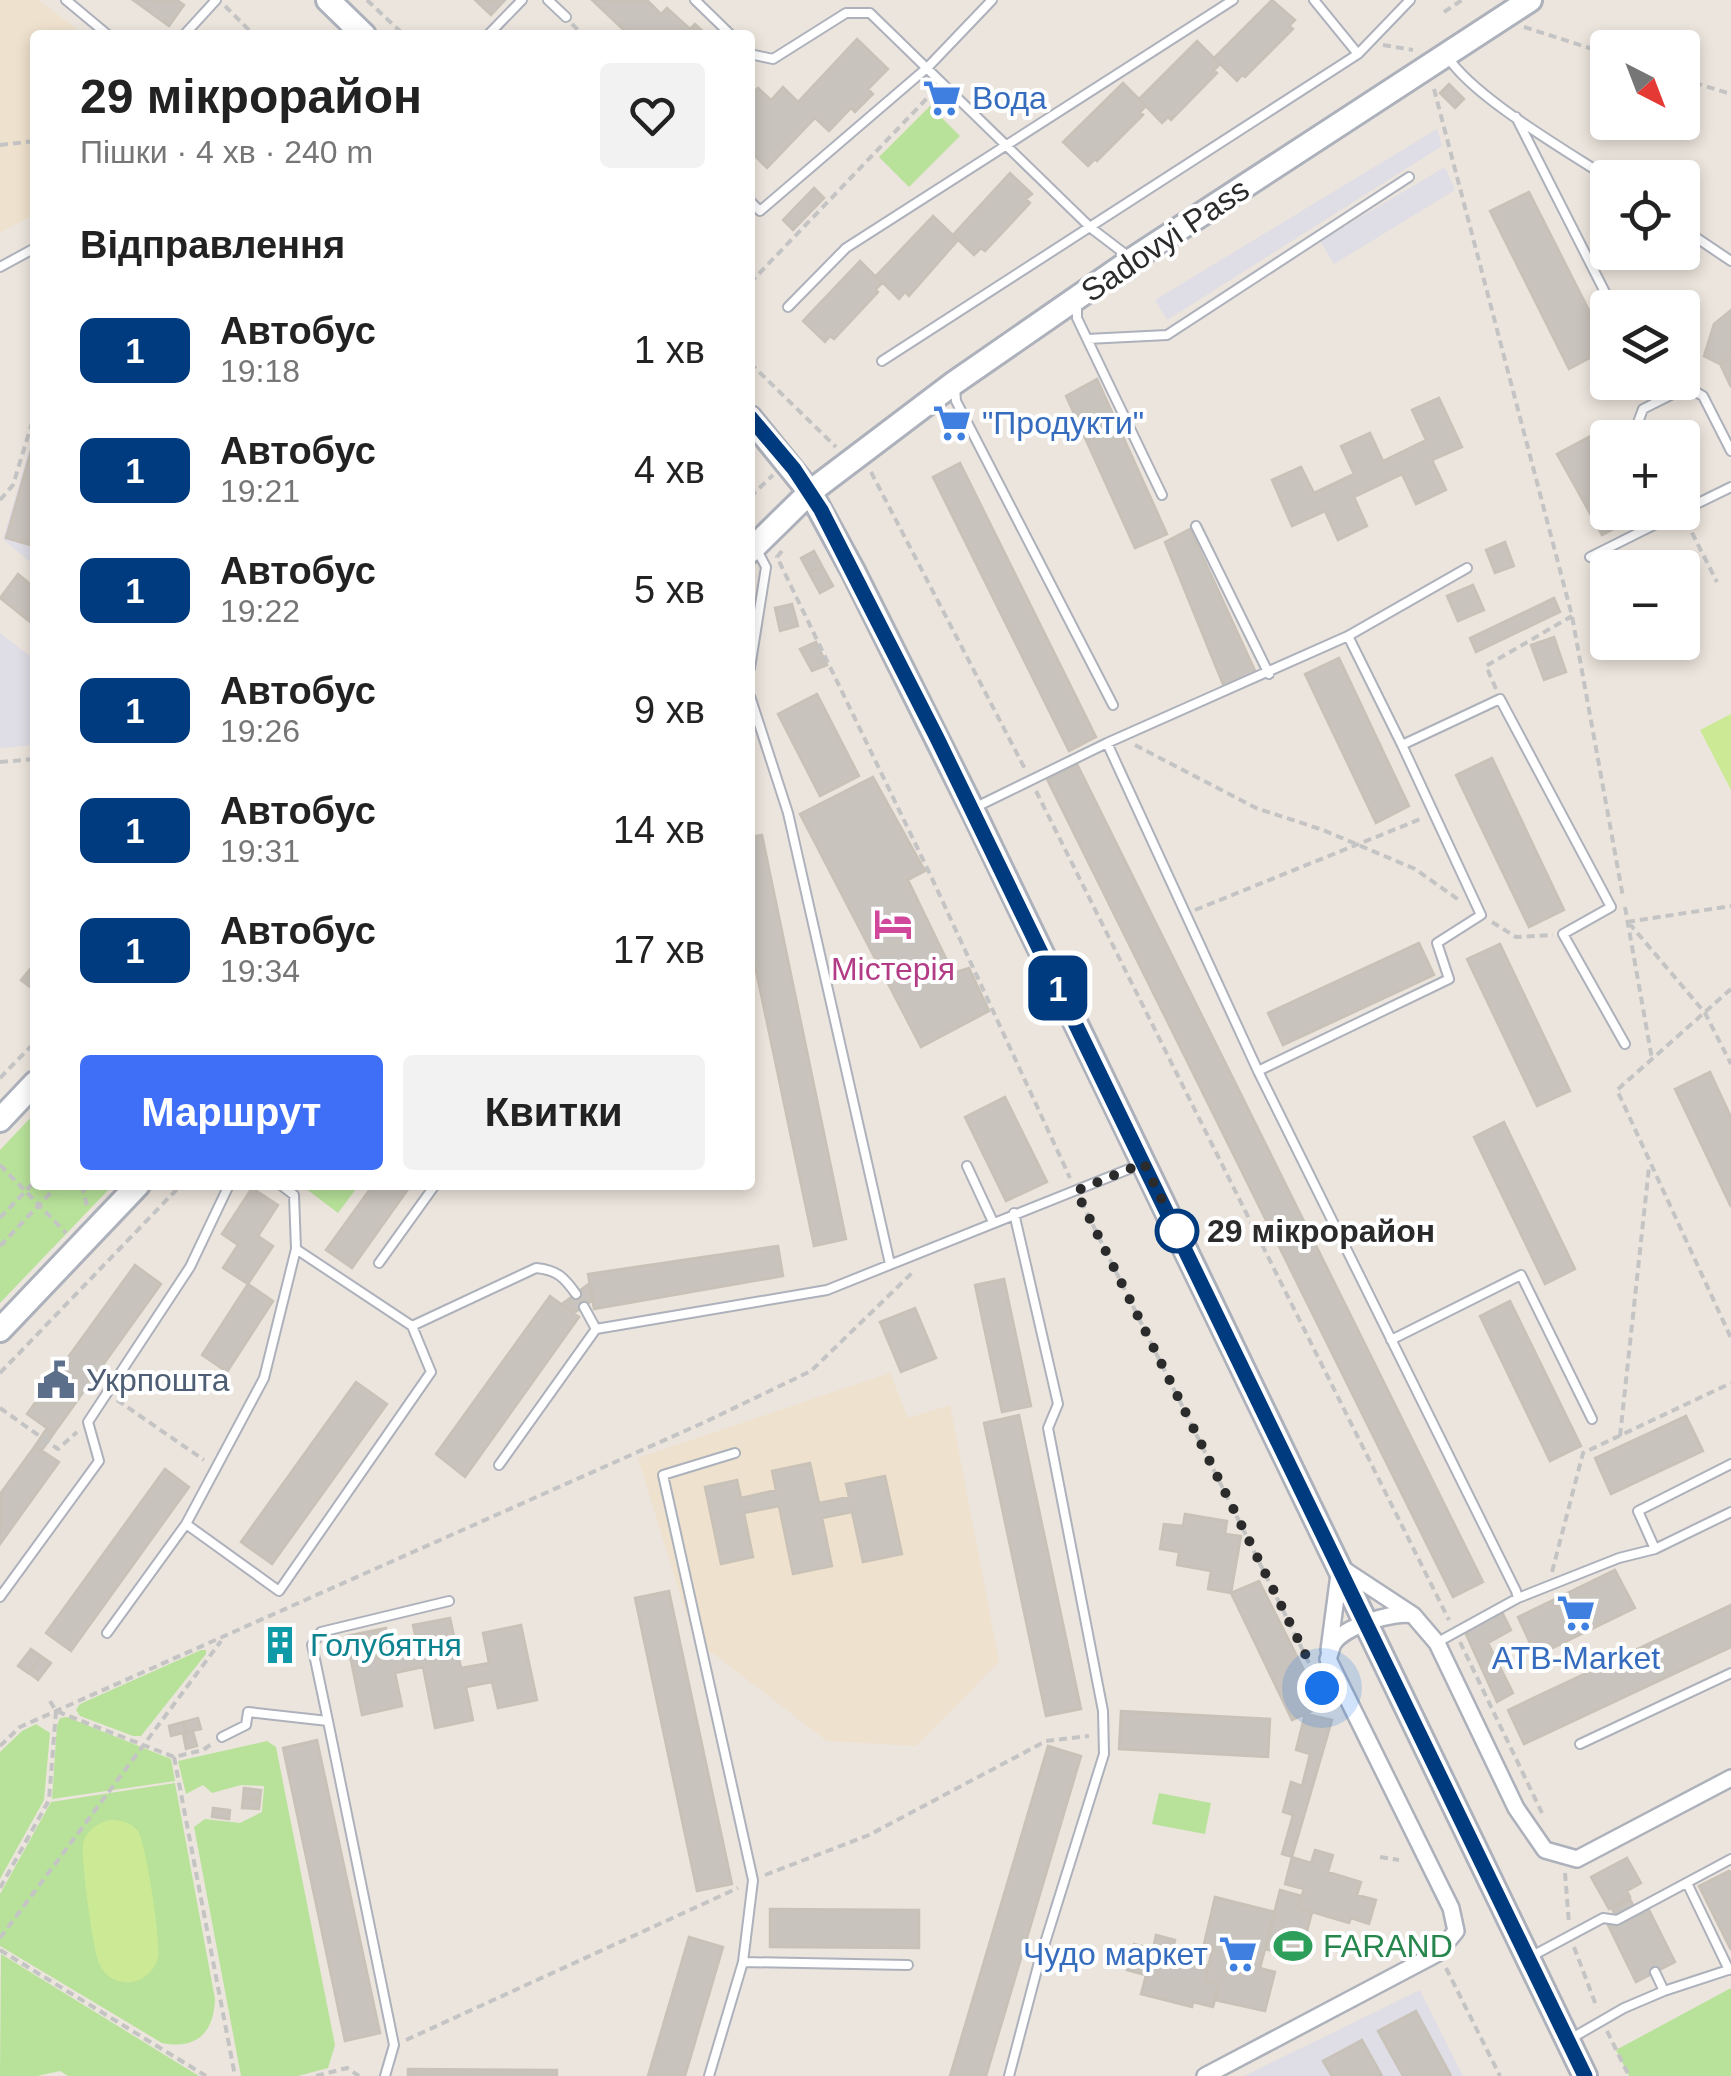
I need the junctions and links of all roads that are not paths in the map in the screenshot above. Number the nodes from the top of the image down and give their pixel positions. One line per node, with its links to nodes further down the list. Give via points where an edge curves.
1 (66, 0): 13 (lane)
2 (218, 0): 14 (lane)
3 (328, 0): 15 (main road)
4 (522, 0): 16 (lane)
5 (548, 0): 12 (lane)
6 (695, 0): 17 (lane)
7 (992, 0): 21 (lane)
8 (1234, 0): 23 (lane)
9 (1314, 0): 18 (lane)
10 (1410, 0): 18 (lane)
11 (1530, 0): 20 (main road, Sadovyi Pass)
12 (566, 17)
13 (102, 30)
14 (189, 30)
15 (359, 30)
16 (493, 30)
17 (726, 30)
18 (1358, 54): 27 (lane)
19 (755, 55): 21 (lane, via 773,58 846,13 870,12)
20 (1441, 60): 22 (lane); 30 (main road, Sadovyi Pass)
21 (928, 67): 23 (lane); 26 (lane, via 760,211)
22 (1516, 117): 24 (lane); 33 (lane)
23 (1007, 144): 27 (lane); 35 (lane, via 846,248)
24 (1590, 166)
25 (1410, 177): 36 (lane, via 1168,336)
26 (755, 206)
27 (1091, 228): 30 (lane); 37 (lane)
28 (1700, 240): 31 (lane)
29 (30, 251): 32 (lane)
30 (1133, 260): 34 (main road, Sadovyi Pass)
31 (1731, 261)
32 (0, 267)
33 (1604, 290)
34 (1076, 299): 36 (lane); 38 (main road, Sadovyi Pass)
35 (788, 307)
36 (1088, 339): 44 (lane)
37 (882, 362)
38 (954, 382): 43 (main road, Sadovyi Pass); 55 (lane, via 956,401)
39 (1639, 420): 41 (lane, via 1644,409 1687,387 1703,396)
40 (755, 424): 43 (main road)
41 (1731, 450)
42 (1731, 486): 45 (lane)
43 (810, 492): 48 (main road, Sadovyi Pass); 59 (main road, via 930,744)
44 (1162, 495)
45 (1700, 502)
46 (1196, 526): 54 (lane)
47 (1645, 530): 49 (lane)
48 (755, 545)
49 (1604, 550)
50 (755, 552): 52 (lane, via 766,567)
51 (1467, 568): 53 (lane)
52 (755, 636)
53 (1348, 636): 54 (lane); 58 (lane)
54 (1269, 674): 57 (lane)
55 (1113, 705)
56 (755, 711): 74 (lane, via 788,813)
57 (1107, 742): 59 (lane); 61 (lane)
58 (1402, 745): 60 (lane, via 1500,698 1611,907 1563,934); 61 (lane, via 1482,915 1437,943 1450,979)
59 (972, 809): 64 (main road)
60 (1624, 1044)
61 (1258, 1071): 80 (lane)
62 (30, 1088): 63 (main road)
63 (0, 1120)
64 (1144, 1163): 70 (lane); 88 (main road)
65 (968, 1166): 71 (lane)
66 (133, 1190): 79 (main road)
67 (227, 1190): 89 (lane, via 190,1267 88,1422 99,1460)
68 (288, 1190): 72 (lane, via 294,1195)
69 (432, 1190): 73 (lane)
70 (1014, 1214): 71 (lane); 113 (lane, via 1058,1404 1048,1428 1104,1711 1104,1754)
71 (994, 1222): 74 (lane)
72 (296, 1249): 77 (lane); 86 (lane, via 264,1378)
73 (380, 1264)
74 (890, 1264): 78 (lane, via 827,1290)
75 (576, 1294): 77 (lane, via 564,1276 536,1268)
76 (584, 1306): 78 (lane)
77 (412, 1326): 86 (lane, via 432,1372 279,1590)
78 (596, 1329): 84 (lane)
79 (0, 1330)
80 (1391, 1340): 81 (lane, via 1521,1275); 90 (lane)
81 (1592, 1419)
82 (735, 1453): 105 (lane, via 664,1474 753,1880)
83 (1731, 1464): 87 (lane, via 1638,1511)
84 (499, 1465)
85 (1731, 1512): 87 (lane)
86 (186, 1524): 94 (lane)
87 (1655, 1550): 90 (lane)
88 (1340, 1566): 92 (street); 93 (main road); 96 (street)
89 (0, 1597)
90 (1518, 1598): 95 (lane)
91 (449, 1601): 98 (lane, via 321,1632 312,1645)
92 (1414, 1616): 93 (street, via 1392,1614); 95 (street)
93 (1368, 1624): 96 (street, via 1343,1633); 104 (main road)
94 (107, 1634)
95 (1437, 1643): 101 (street, via 1516,1808 1545,1850 1577,1859)
96 (1328, 1659): 114 (street, via 1451,1908 1456,1931 1438,1952)
97 (1731, 1673): 100 (lane)
98 (328, 1721): 99 (lane, via 248,1712 246,1725); 111 (lane, via 394,2045)
99 (222, 1737)
100 (1580, 1744)
101 (1731, 1778)
102 (1731, 1859): 103 (lane)
103 (1686, 1883): 104 (lane); 107 (lane)
104 (1528, 1958): 110 (main road)
105 (743, 1962): 106 (lane); 112 (lane)
106 (908, 1965)
107 (1730, 1969): 109 (lane)
108 (1655, 1972): 109 (lane)
109 (1664, 1991): 110 (lane)
110 (1568, 2040): 115 (main road)
111 (385, 2076)
112 (709, 2076)
113 (1009, 2076)
114 (1205, 2076)
115 (1585, 2076)

